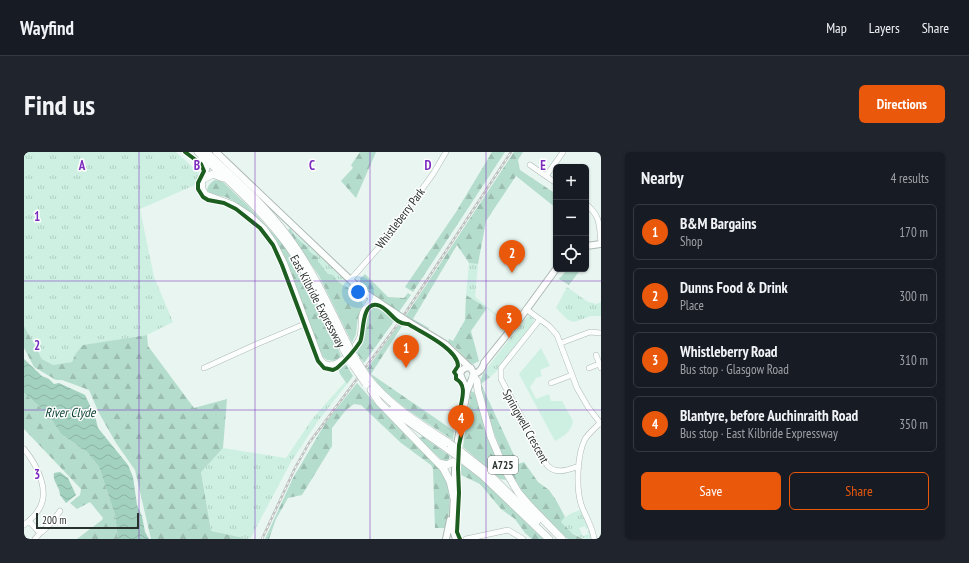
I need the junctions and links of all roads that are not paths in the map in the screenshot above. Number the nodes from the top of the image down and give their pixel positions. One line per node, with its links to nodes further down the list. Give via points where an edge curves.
1 (201, 152): 7 (highway, via 206,168); 8 (highway, East Kilbride Expressway / A725); 22 (highway, East Kilbride Expressway / A725, bridge, via 257,200 289,237 315,279)
2 (216, 152): 14 (main road)
3 (446, 152): 14 (street, Whistleberry Park, via 382,244)
4 (563, 152): 6 (street)
5 (530, 165): 6 (street)
6 (546, 176): 9 (street)
7 (203, 180): 8 (highway, via 213,174); 18 (street, via 202,189 206,194 242,209 268,233 283,258)
8 (228, 180): 22 (highway, East Kilbride Expressway / A725, bridge, via 265,216 294,254 312,284 344,350)
9 (553, 181)
10 (589, 206): 11 (street, via 598,218)
11 (601, 244): 12 (main road)
12 (589, 246)
13 (554, 272): 16 (main road)
14 (350, 280): 15 (main road)
15 (372, 298): 18 (street, via 362,314 357,342 334,365 326,365 320,360); 23 (main road, bridge, via 445,344)
16 (526, 309): 17 (street); 28 (main road, via 477,373)
17 (540, 319): 20 (street, via 554,330); 39 (street, Springwell Crescent, via 502,368 501,380 550,469 566,470)
18 (307, 323): 25 (street)
19 (601, 333): 20 (street, via 590,332)
20 (561, 343): 29 (street)
21 (596, 355): 24 (street)
22 (353, 360): 32 (highway, East Kilbride Expressway / A725, bridge)
23 (461, 360): 27 (main road); 28 (main road)
24 (600, 366): 26 (street)
25 (204, 368)
26 (589, 368)
27 (462, 370): 28 (main road, via 465,367); 30 (main road, via 460,374)
28 (472, 373): 30 (main road, via 466,381); 33 (main road); 54 (highway, A725, via 477,380 491,437 505,470 518,492)
29 (572, 375): 31 (street); 34 (street, via 582,398)
30 (463, 380): 33 (main road)
31 (551, 383)
32 (368, 384): 35 (highway, A725); 35 (highway, East Kilbride Expressway / A725, via 398,415); 38 (highway, A725, via 378,402)
33 (467, 391): 37 (main road, via 458,436)
34 (600, 424): 39 (street, via 584,441)
35 (449, 446): 37 (highway, East Kilbride Expressway / A725, bridge)
36 (24, 449): 43 (street, via 38,472 43,492 40,507)
37 (459, 457): 38 (highway, via 447,466); 40 (main road); 52 (highway, East Kilbride Expressway / A725, via 488,480); 53 (highway, East Kilbride Expressway / A725, via 488,473)
38 (439, 463): 40 (highway, A725, via 448,476)
39 (579, 466): 55 (street, via 578,494)
40 (454, 498): 42 (main road)
41 (60, 511): 45 (street, via 54,514 48,527)
42 (453, 515): 46 (main road); 47 (main road)
43 (29, 521): 44 (street); 45 (street)
44 (24, 525)
45 (40, 532): 49 (street)
46 (446, 538): 47 (main road, via 452,534)
47 (456, 538): 50 (street)
48 (479, 538): 50 (street); 51 (street, via 508,530)
49 (34, 539)
50 (465, 539)
51 (523, 539)
52 (549, 539)
53 (558, 539)
54 (562, 539)
55 (594, 539)

